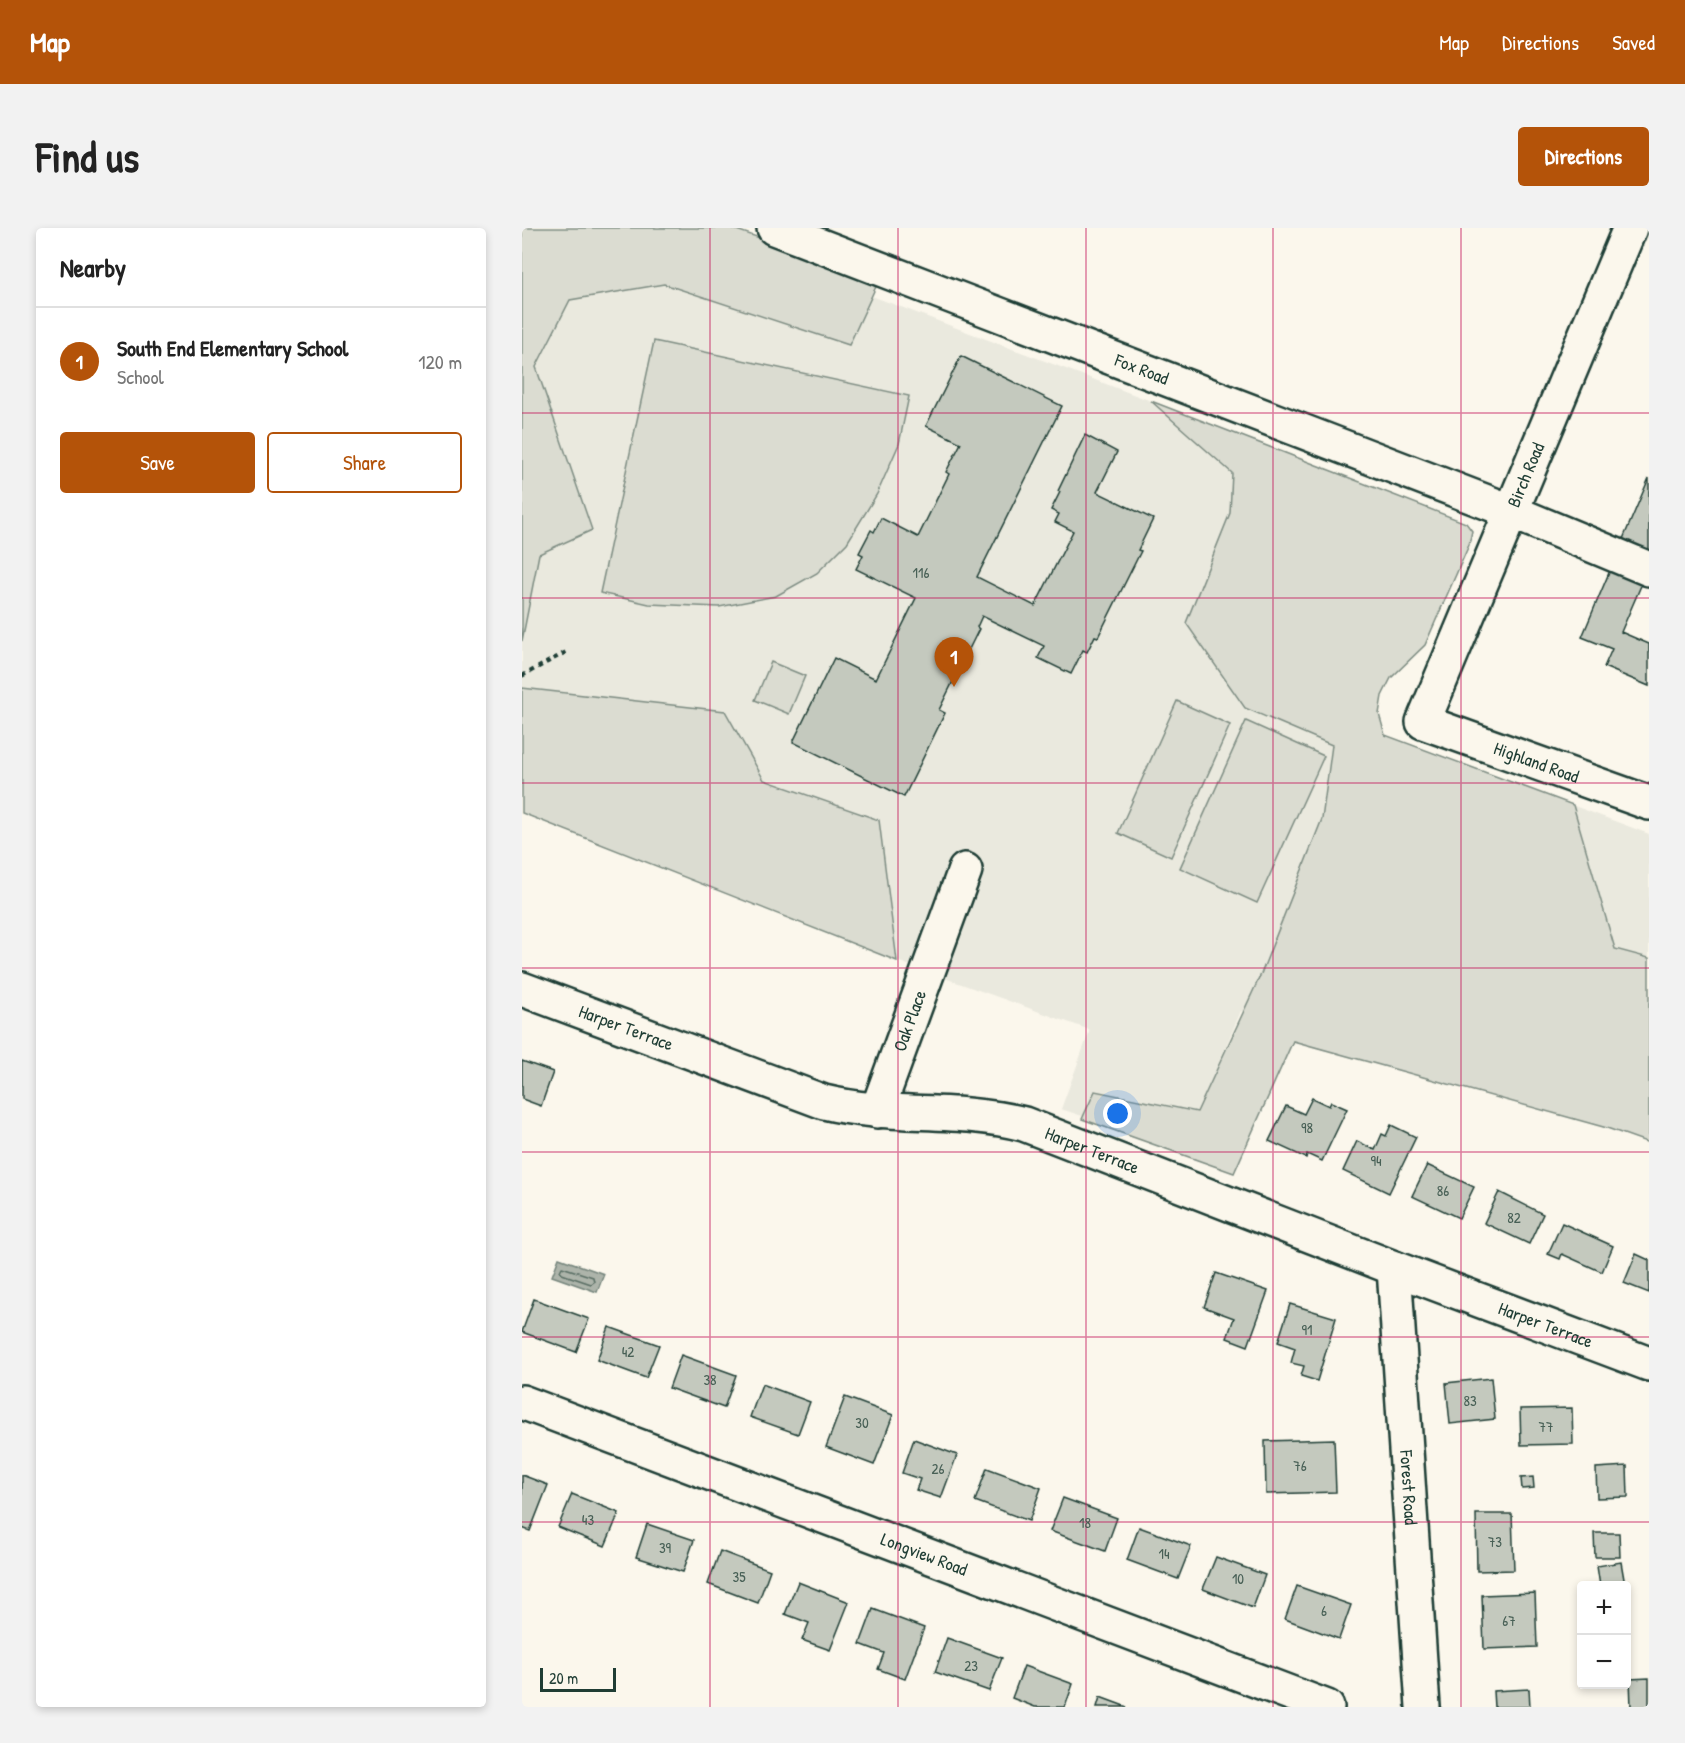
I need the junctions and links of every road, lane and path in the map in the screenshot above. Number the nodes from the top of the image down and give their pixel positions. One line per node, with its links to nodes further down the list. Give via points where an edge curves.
1 (774, 228): 3 (street, Fox Road)
2 (1635, 238): 3 (street, Birch Road)
3 (1510, 512): 4 (street, Fox Road); 7 (street, Birch Road)
4 (1649, 569)
5 (568, 651): 6 (path)
6 (522, 676)
7 (1423, 722): 8 (street, Highland Road)
8 (1649, 803)
9 (965, 870): 11 (street, Oak Place)
10 (522, 989): 11 (street, Harper Terrace, via 824,1102)
11 (877, 1111): 12 (street, Harper Terrace, via 988,1117 1024,1124)
12 (1394, 1268): 13 (street, Harper Terrace); 16 (street, Forest Road)
13 (1649, 1364)
14 (522, 1402): 15 (street, Longview Road)
15 (1327, 1707)
16 (1423, 1707)

